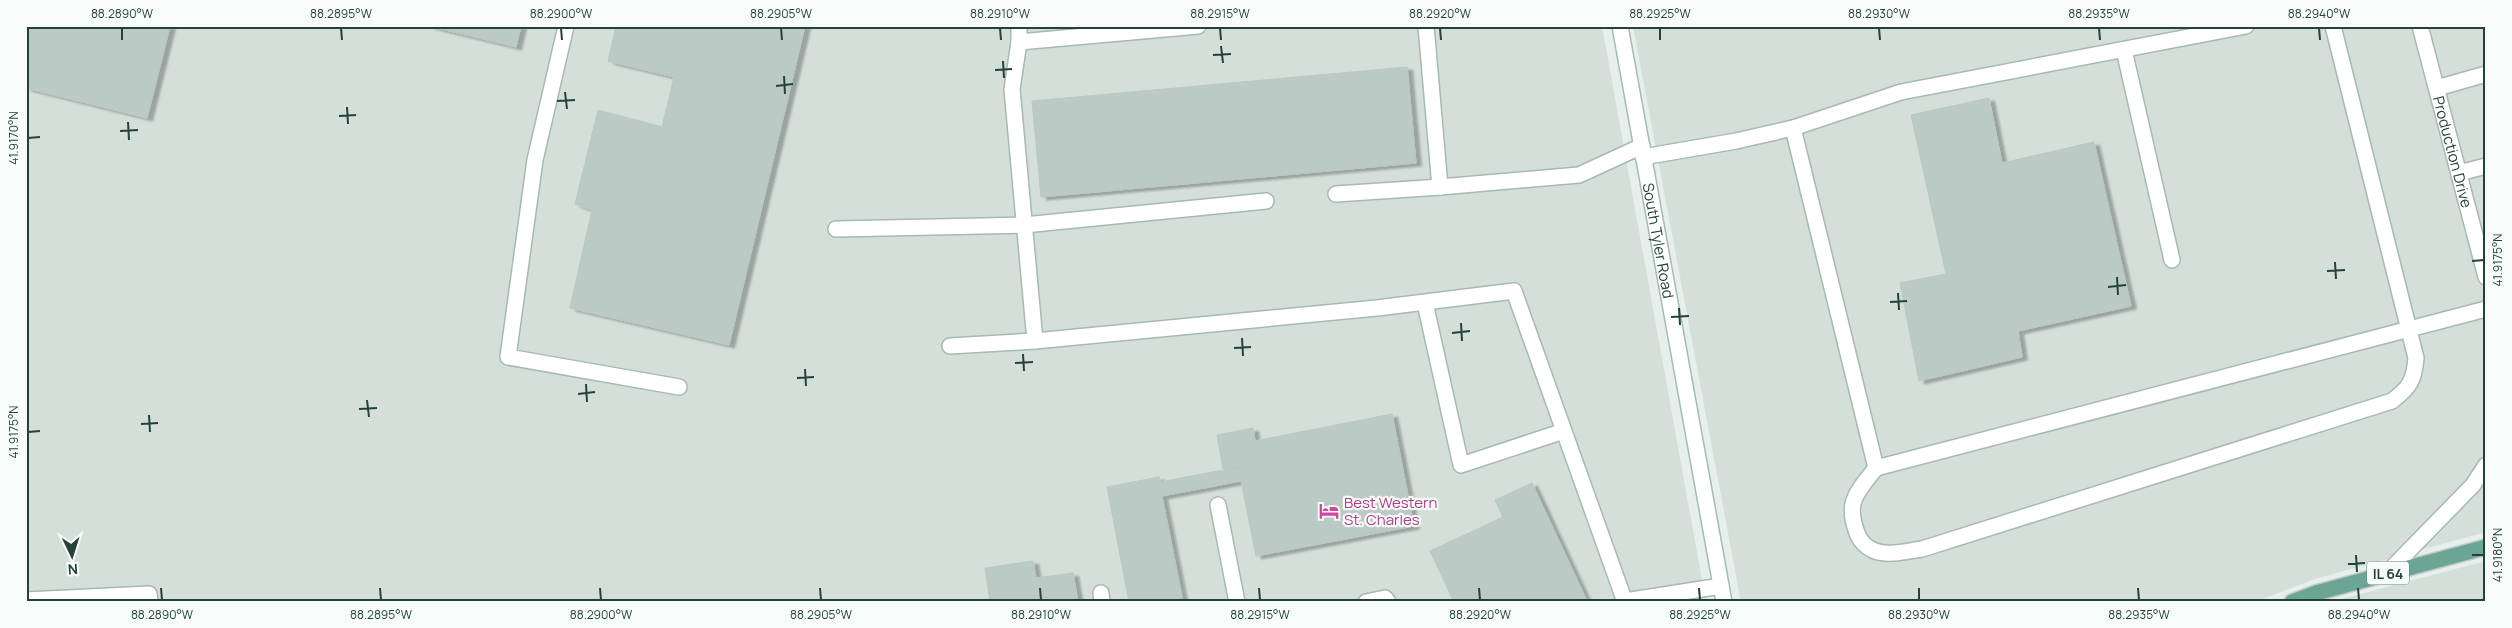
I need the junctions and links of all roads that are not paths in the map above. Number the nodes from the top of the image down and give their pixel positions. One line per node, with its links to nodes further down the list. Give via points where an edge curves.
1 (566, 26): 29 (street, via 535,160 508,357)
2 (1019, 26): 9 (street)
3 (1198, 26): 9 (street)
4 (1426, 26): 17 (street)
5 (1620, 26): 14 (street, South Tyler Road)
6 (2246, 26): 10 (street)
7 (2332, 26): 26 (street)
8 (2420, 26): 12 (street, Production Drive)
9 (1020, 42): 20 (street, via 1012,88)
10 (2124, 50): 13 (street, via 1901,92); 22 (street)
11 (2486, 74): 12 (street)
12 (2437, 88): 16 (street, Production Drive)
13 (1793, 128): 14 (street, via 1736,142); 32 (street)
14 (1642, 152): 17 (street, via 1580,175); 36 (street, South Tyler Road)
15 (2486, 166): 16 (street)
16 (2459, 173): 23 (street, Production Drive)
17 (1440, 188): 18 (street)
18 (1336, 194)
19 (1266, 201): 20 (street)
20 (1024, 225): 21 (street); 27 (street)
21 (836, 229)
22 (2172, 260)
23 (2486, 277)
24 (1425, 303): 27 (street); 30 (street, via 1514,291); 30 (street, via 1461,466)
25 (2486, 309): 26 (street)
26 (2409, 330): 32 (street); 32 (street, via 2416,358 2415,375 2407,389 2392,401 1922,549 1876,551 1860,541 1850,516 1856,493)
27 (1035, 340): 28 (street)
28 (950, 346)
29 (679, 387)
30 (1564, 431): 39 (street)
31 (2486, 465): 35 (street, via 2473,485)
32 (1876, 468)
33 (1218, 505): 41 (street)
34 (2486, 547): 35 (main road, IL 64)
35 (2386, 574): 45 (main road, IL 64)
36 (1722, 586): 39 (street); 44 (street, South Tyler Road)
37 (26, 600): 38 (street)
38 (67, 600): 40 (street, via 149,594)
39 (1625, 601)
40 (150, 602)
41 (1237, 602)
42 (1366, 602): 43 (street, via 1385,598)
43 (1388, 602)
44 (1724, 602)
45 (2292, 602)

